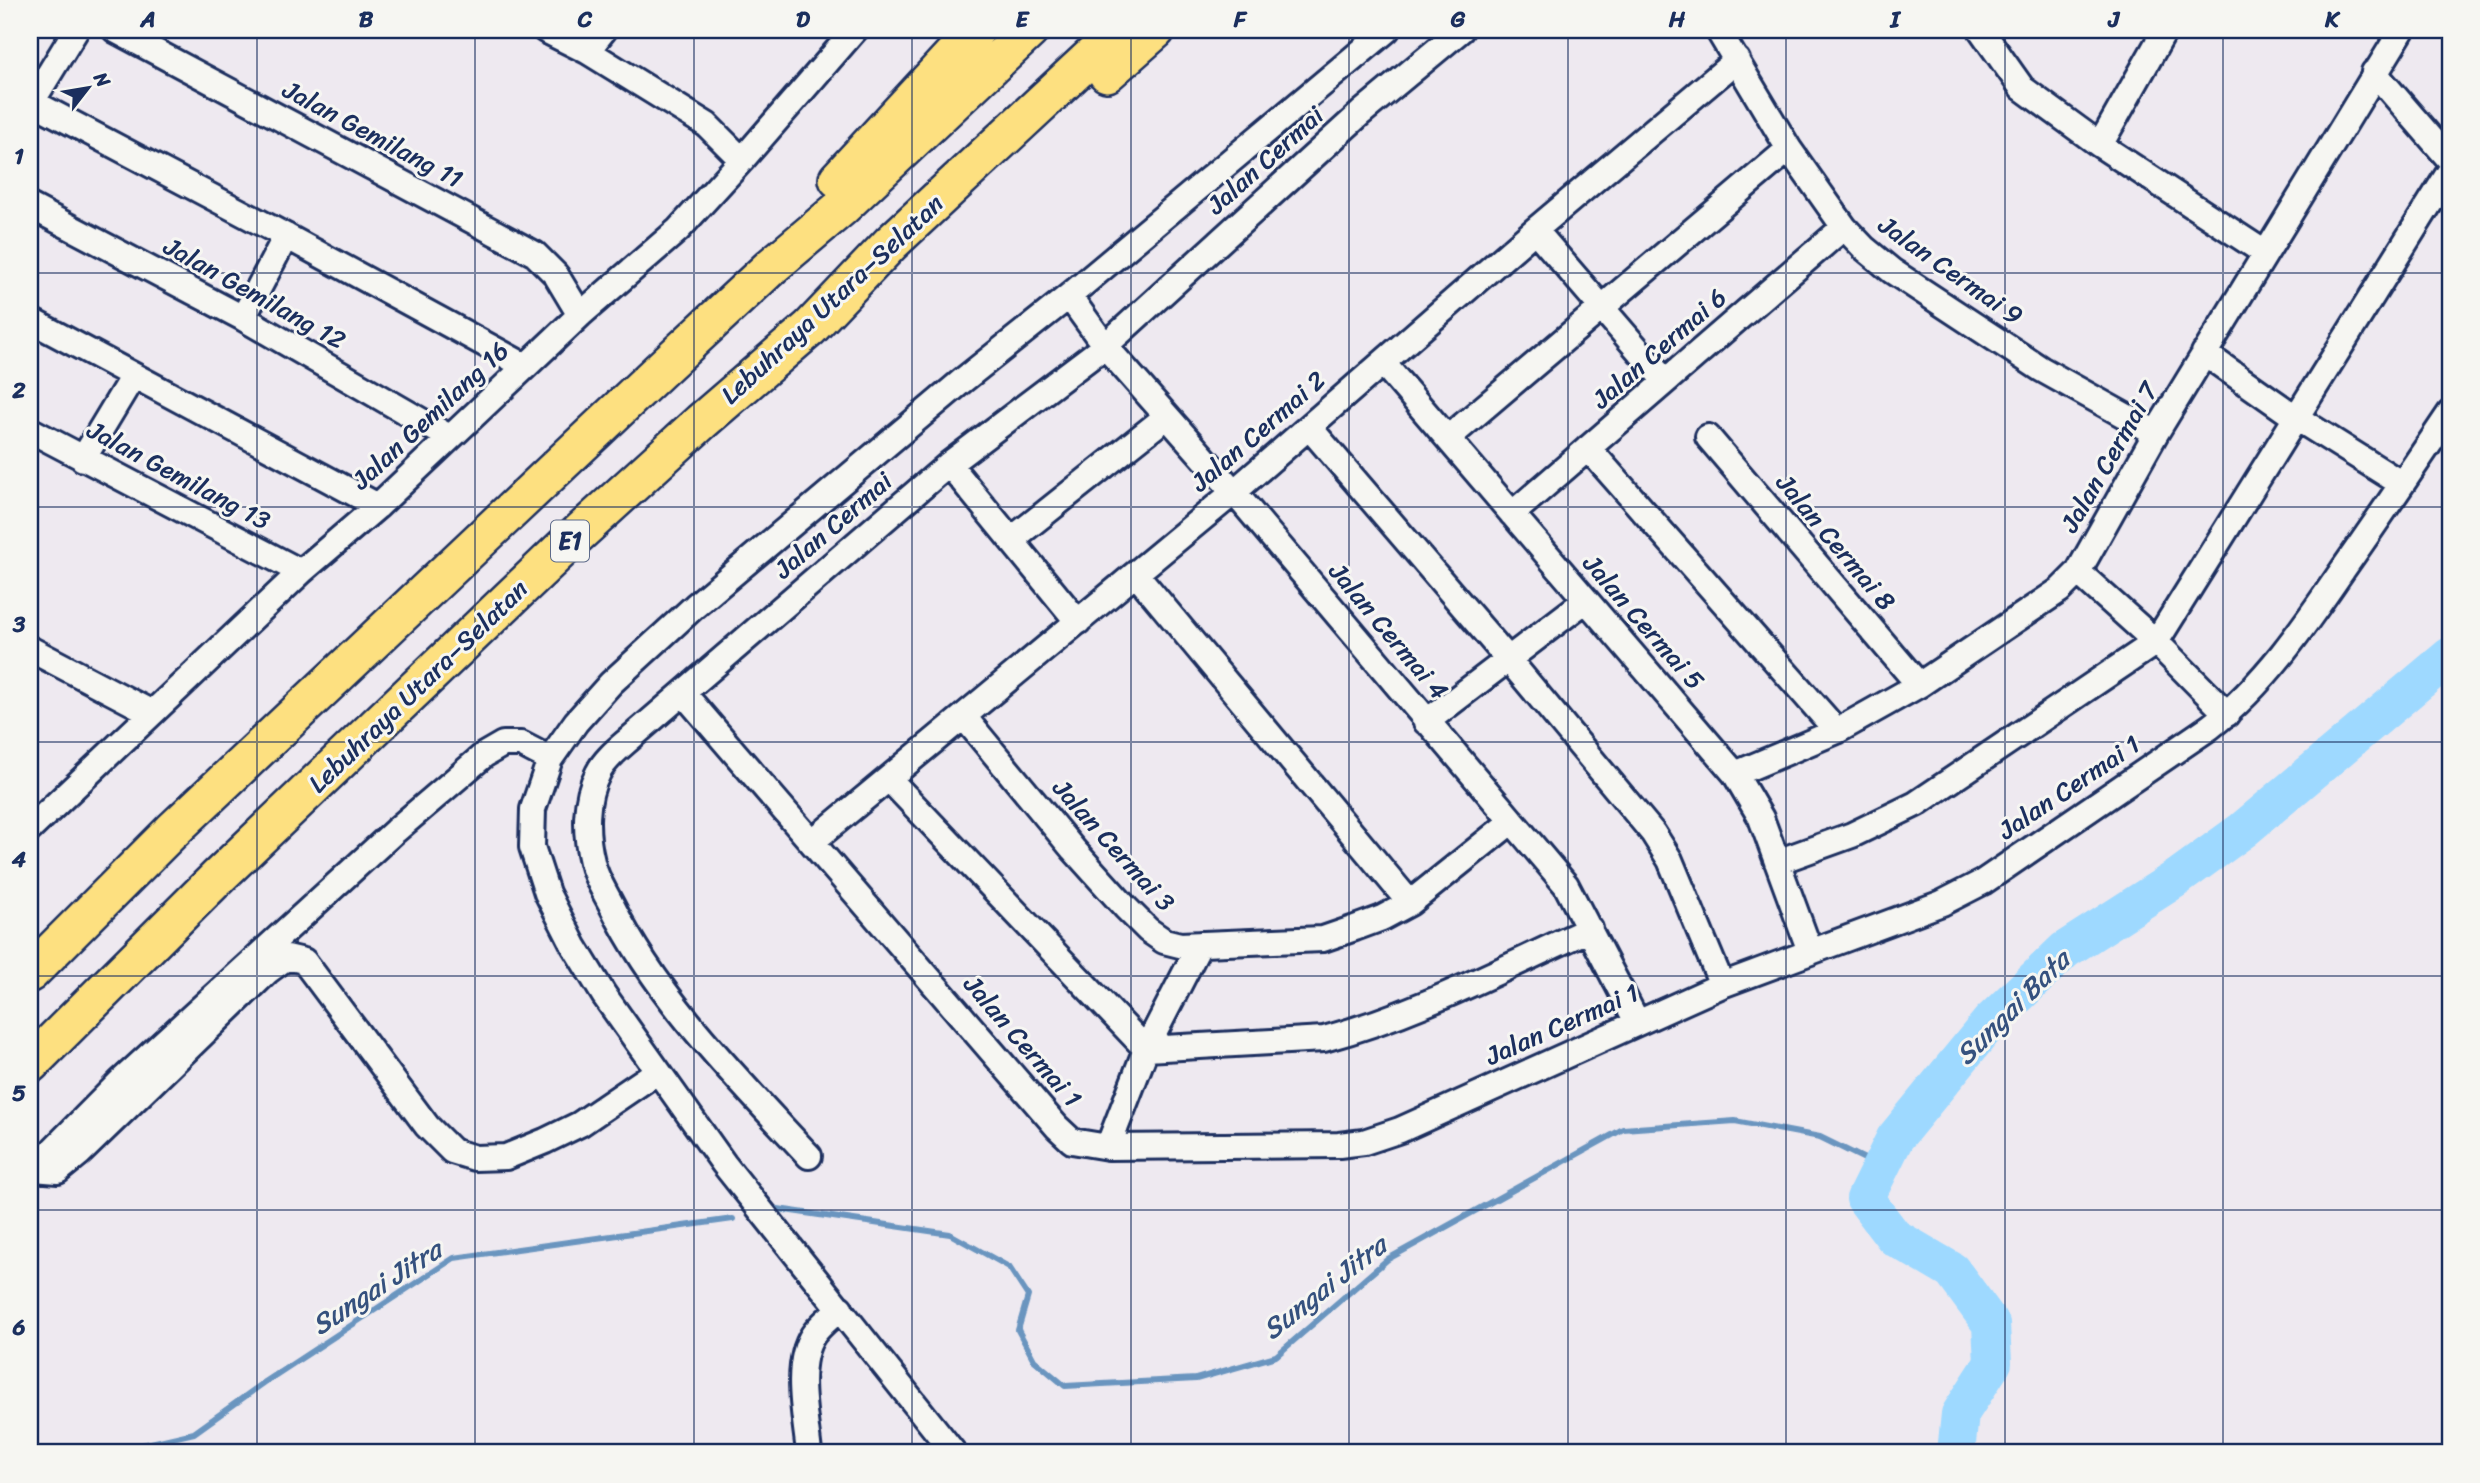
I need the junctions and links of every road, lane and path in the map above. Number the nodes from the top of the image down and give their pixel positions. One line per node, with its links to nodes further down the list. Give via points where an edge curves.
1 (76, 30): 19 (street)
2 (115, 30): 33 (street, Jalan Gemilang 11, via 535,254 556,275)
3 (545, 30): 16 (street)
4 (604, 30): 16 (street)
5 (855, 30): 22 (street, Jalan Gemilang 16)
6 (976, 30): 30 (highway, via 832,187)
7 (1030, 30): 30 (highway, E1, via 841,208)
8 (1121, 30): 36 (highway, Lebuhraya Utara–Selatan / E1, via 891,243)
9 (1156, 30): 36 (highway, via 905,258)
10 (1387, 30): 31 (street)
11 (1461, 30): 37 (street, Jalan Cermai, via 1361,113)
12 (1718, 30): 17 (street, Jalan Cermai 9)
13 (1981, 30): 20 (street, via 2022,88)
14 (2165, 30): 20 (street)
15 (2402, 30): 18 (street, Jalan Cermai 7)
16 (587, 51): 22 (street, via 707,125)
17 (1737, 60): 21 (street, Jalan Cermai 9); 27 (street, Jalan Cermai 2)
18 (2374, 72): 23 (street); 29 (street, Jalan Cermai 7)
19 (31, 103): 28 (street)
20 (2100, 145): 29 (street)
21 (1789, 149): 26 (street, Jalan Cermai 9); 32 (street)
22 (742, 160): 33 (street, Jalan Gemilang 16, via 678,230)
23 (2450, 160)
24 (2450, 171): 45 (street)
25 (30, 206): 34 (street, Jalan Gemilang 12)
26 (1844, 227): 42 (street, Jalan Cermai 6); 48 (street, Jalan Cermai 9, via 1892,271 2041,369)
27 (1535, 230): 32 (street); 39 (street, Jalan Cermai 2)
28 (286, 236): 34 (street); 40 (street)
29 (2265, 253): 38 (street, Jalan Cermai 7)
30 (772, 266): 86 (highway, E1, via 172,831)
31 (1069, 296): 37 (street, Jalan Cermai 4); 75 (street, via 695,606 611,683)
32 (1603, 307): 42 (street); 51 (street)
33 (580, 315): 40 (street, Jalan Gemilang 16)
34 (243, 318): 49 (street, Jalan Gemilang 12)
35 (30, 320): 41 (street)
36 (810, 328): 90 (highway, Lebuhraya Utara–Selatan / E1, via 566,544)
37 (1105, 346): 44 (street, Jalan Cermai 4); 54 (street, Jalan Cermai)
38 (2204, 353): 45 (street); 48 (street, Jalan Cermai 7)
39 (1383, 363): 46 (street, Jalan Cermai 2); 51 (street, Jalan Cermai 5)
40 (525, 366): 49 (street, Jalan Gemilang 16)
41 (133, 376): 53 (street); 57 (street)
42 (1665, 381): 52 (street, Jalan Cermai 6)
43 (2450, 414): 55 (street, Jalan Cermai 1)
44 (1166, 416): 56 (street, Jalan Cermai 4); 59 (street)
45 (2295, 417): 55 (street); 65 (street)
46 (1309, 427): 56 (street, Jalan Cermai 2); 67 (street)
47 (30, 430): 53 (street, Jalan Gemilang 13)
48 (2156, 433): 61 (street, Jalan Cermai 7)
49 (449, 436): 57 (street, Jalan Gemilang 16)
50 (1708, 437): 68 (street, Jalan Cermai 8)
51 (1448, 439): 58 (street, Jalan Cermai 5)
52 (1588, 448): 58 (street, Jalan Cermai 6); 74 (street)
53 (83, 459): 60 (street, Jalan Gemilang 13)
54 (948, 464): 59 (street); 69 (street, Jalan Cermai)
55 (2402, 484): 71 (street, Jalan Cermai 1, via 2275,663)
56 (1234, 492): 62 (street, Jalan Cermai 2); 73 (street, Jalan Cermai 4)
57 (378, 506): 60 (street, Jalan Gemilang 16)
58 (1512, 514): 63 (street, Jalan Cermai 5)
59 (1011, 540): 64 (street)
60 (301, 572): 70 (street, Jalan Gemilang 16)
61 (2078, 572): 65 (street); 68 (street, Jalan Cermai 7, via 2060,590)
62 (1136, 574): 64 (street, Jalan Cermai 2); 82 (street)
63 (1586, 600): 67 (street); 76 (street, Jalan Cermai 5)
64 (1078, 622): 72 (street, Jalan Cermai 2)
65 (2156, 642): 71 (street); 81 (street, via 1916,804 1852,835)
66 (30, 649): 70 (street)
67 (1509, 660): 73 (street); 87 (street, via 1653,833 1670,860)
68 (1919, 685): 74 (street, Jalan Cermai 7)
69 (684, 694): 80 (street, Jalan Cermai 1); 93 (street, Jalan Cermai, via 598,772 587,831 592,864 643,962 708,1046)
70 (152, 713): 79 (street, Jalan Gemilang 16)
71 (2227, 713): 85 (street, Jalan Cermai 1, via 1983,882 1942,903)
72 (964, 717): 77 (street, Jalan Cermai 2); 84 (street, Jalan Cermai 3, via 1073,849 1148,930 1164,941)
73 (1426, 722): 78 (street, Jalan Cermai 4)
74 (1837, 731): 76 (street, Jalan Cermai 7)
75 (550, 759): 91 (street, via 533,809 532,847 547,893 604,995); 94 (street, via 521,744 503,744 484,755 121,1081)
76 (1735, 774): 81 (street, Jalan Cermai 5, via 1761,818)
77 (889, 779): 80 (street, Jalan Cermai 2); 89 (street)
78 (1512, 821): 82 (street, Jalan Cermai 3); 83 (street, Jalan Cermai 4, via 1566,885)
79 (30, 829)
80 (813, 841): 92 (street, Jalan Cermai 1, via 1057,1127 1072,1141)
81 (1777, 862): 85 (street, Jalan Cermai 5)
82 (1410, 902): 84 (street, Jalan Cermai 3, via 1382,918 1323,939)
83 (1590, 929): 88 (street, Jalan Cermai 4); 89 (street, via 1391,1019 1348,1032 1324,1038)
84 (1200, 944): 89 (street)
85 (1810, 951): 87 (street, Jalan Cermai 1)
86 (30, 973)
87 (1722, 985): 88 (street, Jalan Cermai 1)
88 (1637, 1023): 92 (street, Jalan Cermai 1, via 1364,1142)
89 (1146, 1049): 92 (street)
90 (30, 1064)
91 (658, 1071): 94 (street, via 580,1124 506,1157 475,1158 452,1151 427,1126 303,961 287,957 80,1153 58,1171); 95 (street, via 723,1164)
92 (1108, 1147)
93 (809, 1156)
94 (32, 1171)
95 (840, 1308): 96 (street, via 812,1336 807,1348 802,1381); 97 (street)
96 (809, 1453)
97 (954, 1453)

